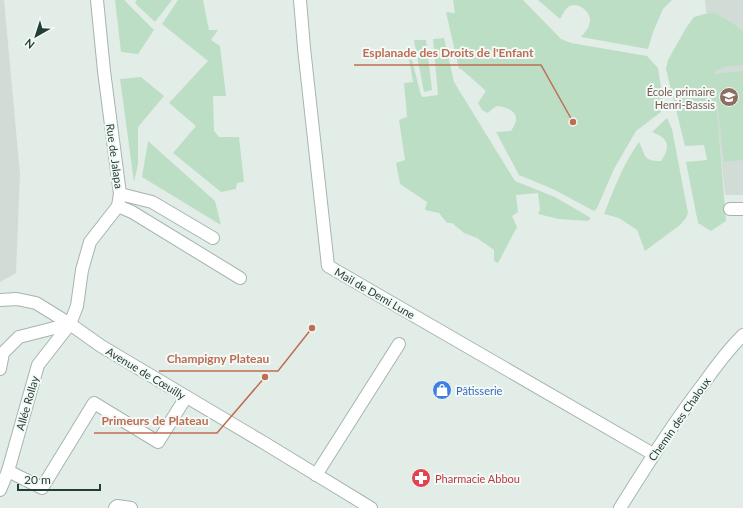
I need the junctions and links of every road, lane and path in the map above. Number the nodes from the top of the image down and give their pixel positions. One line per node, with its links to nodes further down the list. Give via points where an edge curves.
1 (97, 0): 3 (street, Rue de Jalapa)
2 (300, 0): 14 (street, Mail de Demi Lune, via 328,266)
3 (119, 200): 6 (street, via 152,202); 7 (street, via 132,212); 9 (street, via 90,242 82,270 77,306)
4 (730, 209): 5 (street)
5 (743, 209)
6 (213, 238)
7 (240, 278)
8 (0, 300): 9 (street, Avenue de Cœuilly, via 17,299 36,303)
9 (70, 324): 12 (street, via 19,337 3,353); 13 (street, Avenue de Cœuilly, via 101,346); 15 (street, Allée Rollay, via 38,364)
10 (743, 335): 14 (street, Chemin des Chaloux, via 699,389)
11 (399, 344): 16 (street)
12 (0, 369)
13 (186, 397): 15 (street, via 158,442 94,404 42,488); 16 (street, Avenue de Cœuilly)
14 (653, 454): 21 (street, Chemin des Chaloux)
15 (8, 471): 17 (street, Allée Rollay)
16 (316, 475): 20 (street, Avenue de Cœuilly)
17 (0, 490)
18 (115, 508): 19 (street)
19 (131, 508)
20 (371, 508)
21 (620, 508)

